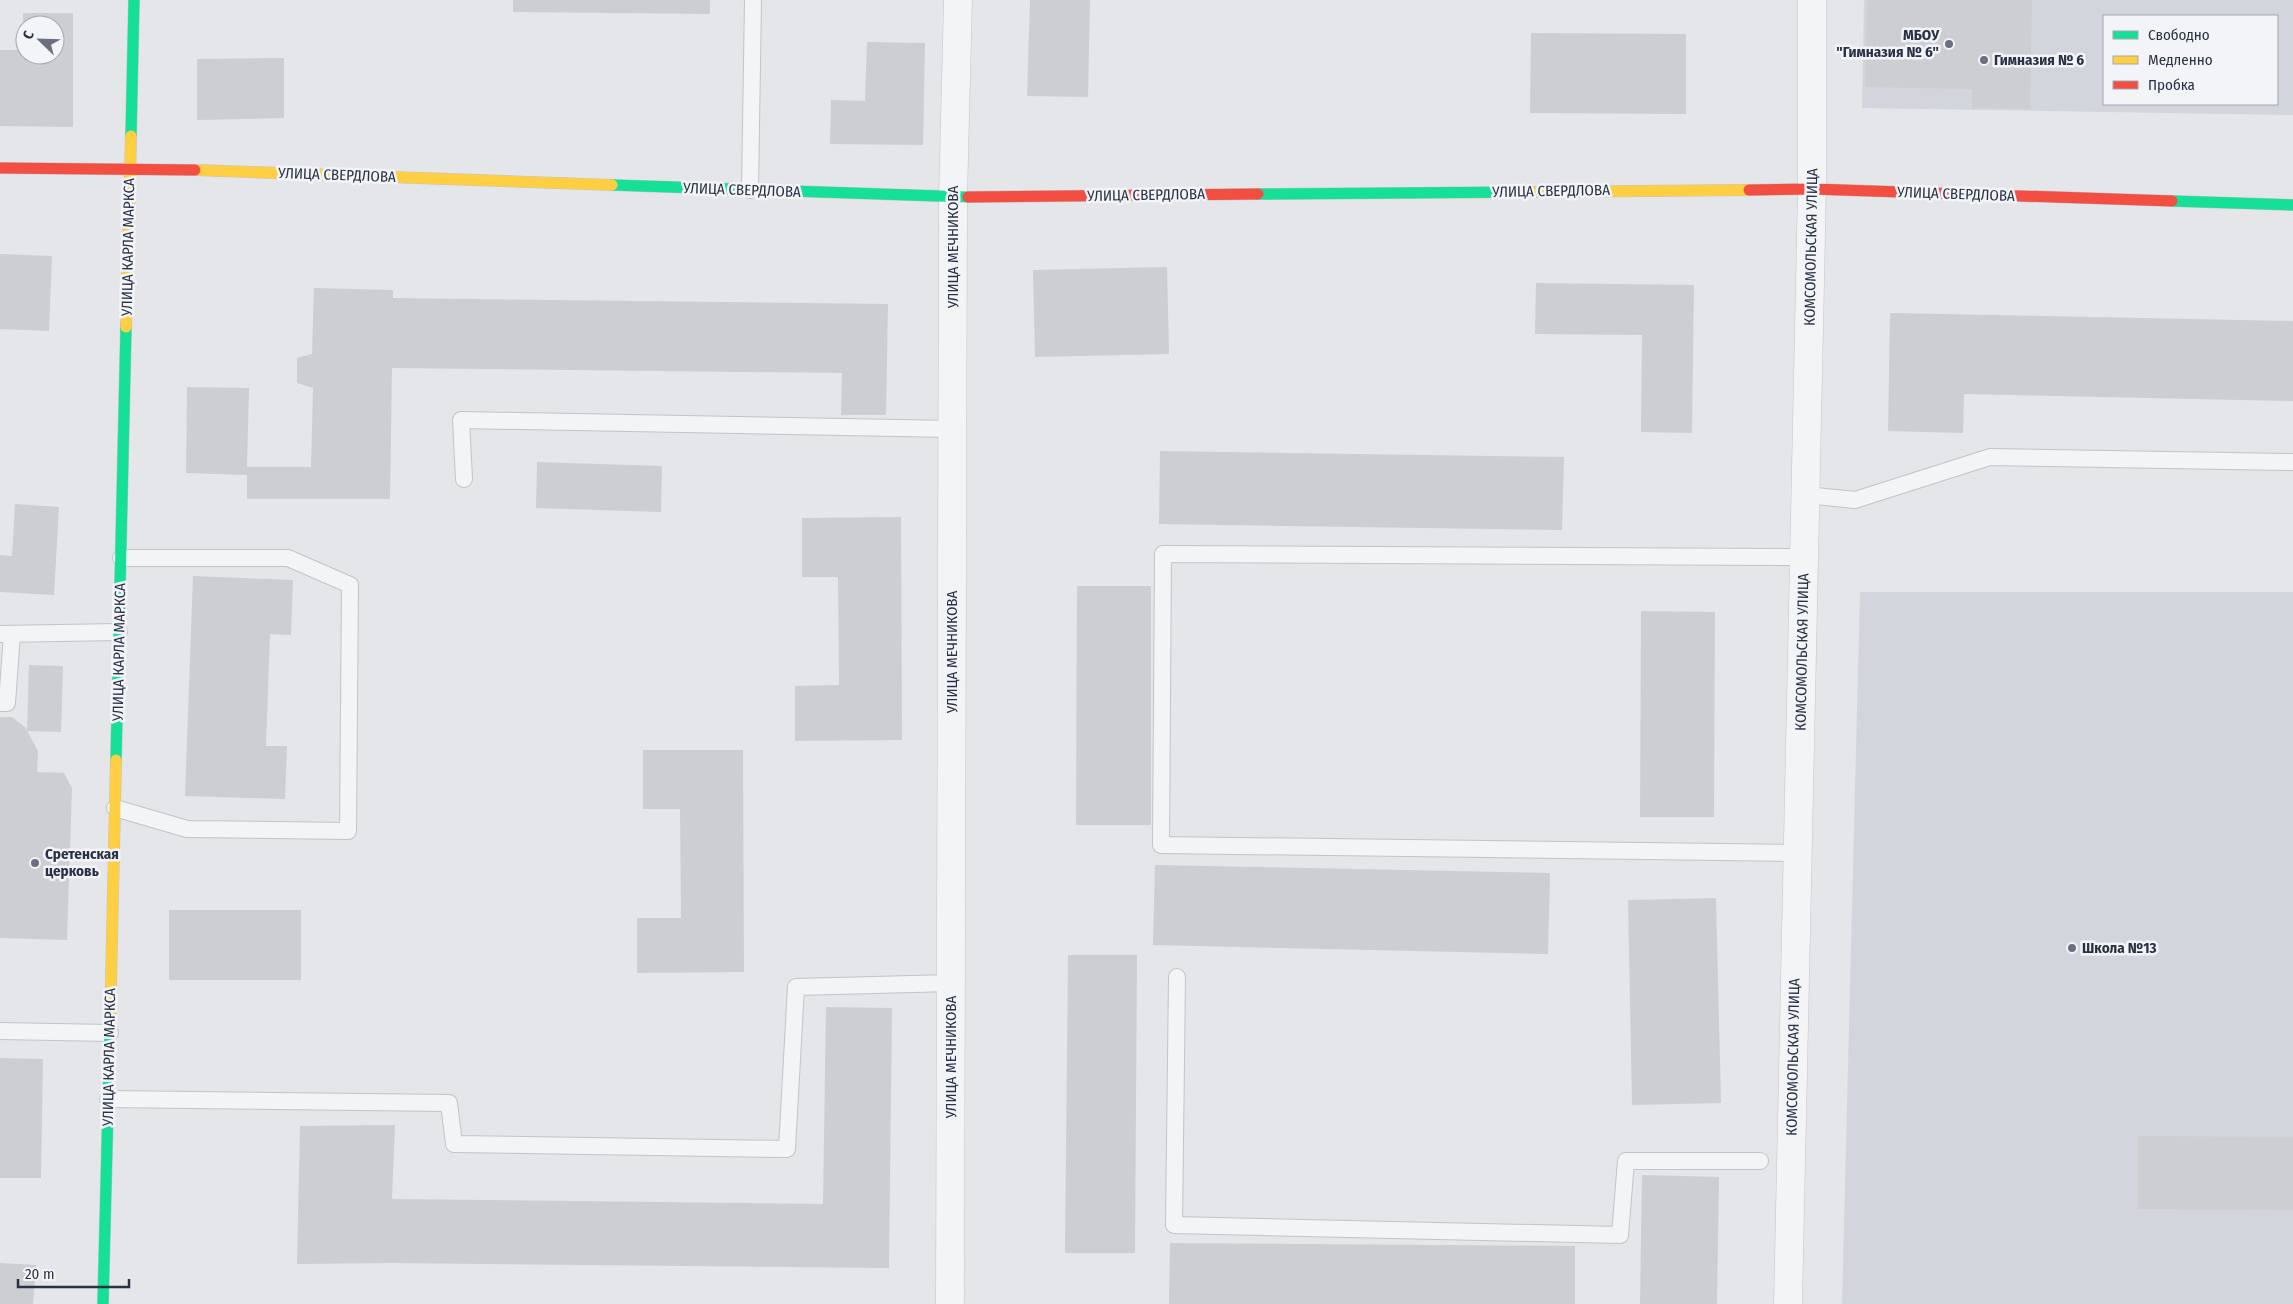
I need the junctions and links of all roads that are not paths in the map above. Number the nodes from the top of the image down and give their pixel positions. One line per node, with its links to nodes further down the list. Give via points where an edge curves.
1 (134, 0): 6 (street, УЛИЦА КАРЛА МАРКСА)
2 (754, 0): 8 (lane)
3 (958, 0): 9 (street, УЛИЦА МЕЧНИКОВА)
4 (1812, 0): 7 (street, КОМСОМОЛЬСКАЯ УЛИЦА)
5 (0, 168): 6 (street, УЛИЦА СВЕРДЛОВА)
6 (130, 168): 8 (street, УЛИЦА СВЕРДЛОВА); 16 (street, УЛИЦА КАРЛА МАРКСА)
7 (1812, 189): 9 (street, УЛИЦА СВЕРДЛОВА); 10 (street, УЛИЦА СВЕРДЛОВА); 14 (street, КОМСОМОЛЬСКАЯ УЛИЦА)
8 (750, 190): 9 (street, УЛИЦА СВЕРДЛОВА)
9 (953, 197): 11 (street, УЛИЦА МЕЧНИКОВА)
10 (2293, 205)
11 (952, 429): 13 (lane, via 461,420); 23 (street, УЛИЦА МЕЧНИКОВА)
12 (2293, 462): 14 (lane, via 1990,457 1856,500)
13 (464, 479)
14 (1806, 495): 15 (street, КОМСОМОЛЬСКАЯ УЛИЦА)
15 (1804, 557): 21 (street, КОМСОМОЛЬСКАЯ УЛИЦА); 21 (lane, via 1163,554 1161,844)
16 (121, 558): 17 (street, УЛИЦА КАРЛА МАРКСА); 20 (lane, via 288,558 350,585 348,831 187,829)
17 (119, 632): 18 (lane); 20 (street, УЛИЦА КАРЛА МАРКСА)
18 (6, 634): 19 (lane, via 7,702)
19 (0, 703)
20 (115, 808): 25 (street, УЛИЦА КАРЛА МАРКСА)
21 (1798, 853): 30 (street, КОМСОМОЛЬСКАЯ УЛИЦА)
22 (1177, 977): 27 (lane, via 1174,1225 1620,1235 1626,1161)
23 (951, 983): 26 (lane, via 796,987 787,1148 454,1144 449,1103); 29 (street, УЛИЦА МЕЧНИКОВА)
24 (0, 1030): 25 (lane)
25 (110, 1033): 26 (street, УЛИЦА КАРЛА МАРКСА)
26 (108, 1099): 28 (street, УЛИЦА КАРЛА МАРКСА)
27 (1760, 1161)
28 (103, 1304)
29 (950, 1304)
30 (1788, 1304)

